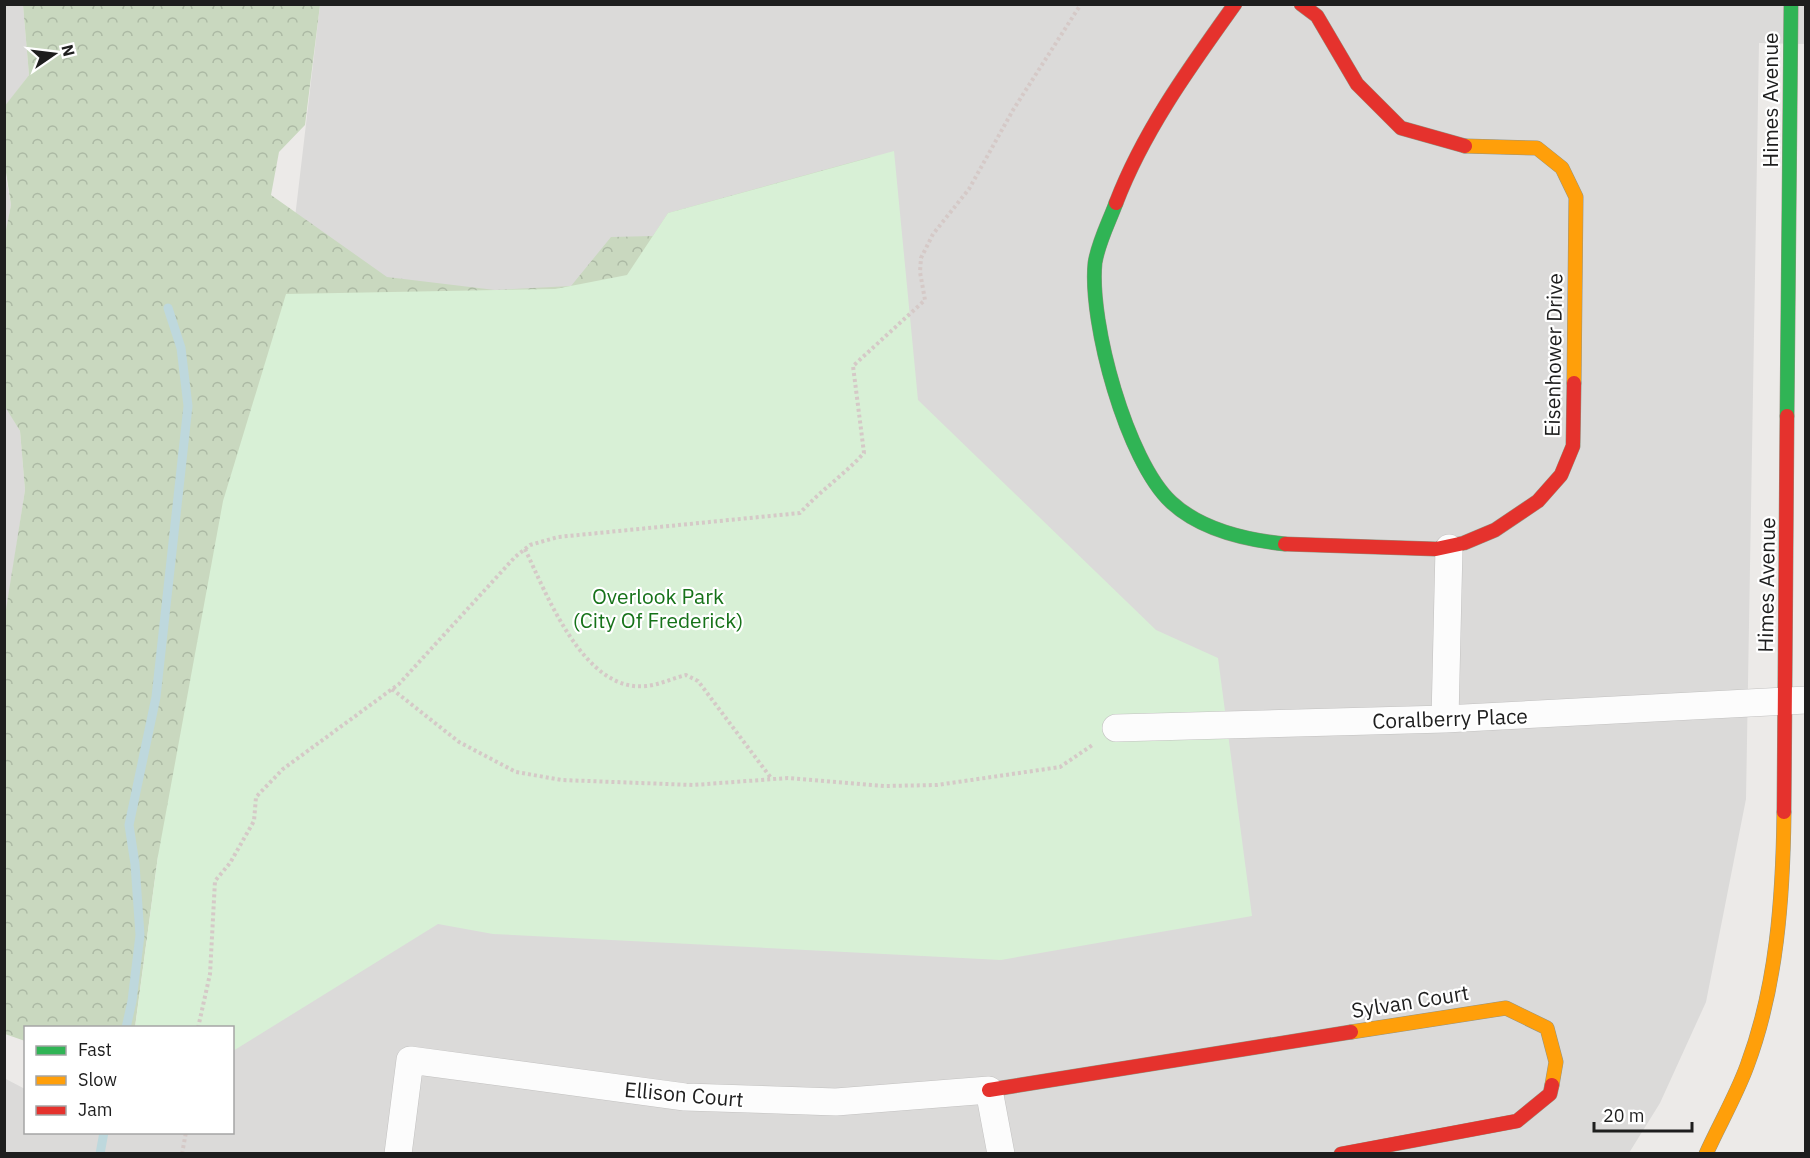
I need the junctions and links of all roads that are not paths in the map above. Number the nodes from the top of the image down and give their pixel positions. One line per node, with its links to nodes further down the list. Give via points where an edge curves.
1 (1235, 4): 4 (street, Eisenhower Drive, via 1161,109 1121,187 1095,264 1101,333 1123,412 1143,462 1170,501 1200,524 1252,538 1328,547)
2 (1301, 4): 4 (street, Eisenhower Drive, via 1317,16 1357,84 1401,128 1462,146 1537,148 1562,168 1575,196 1573,446 1560,478 1537,503 1509,523)
3 (1791, 4): 5 (street, Himes Avenue)
4 (1449, 548): 6 (street)
5 (1795, 700): 6 (street, Coralberry Place); 12 (street, Himes Avenue, via 1770,984 1747,1066)
6 (1445, 719): 7 (street, Coralberry Place)
7 (1116, 728)
8 (989, 1090): 9 (street, Ellison Court, via 836,1102 685,1097 410,1060); 10 (street); 11 (street, Sylvan Court, via 1506,1008 1547,1028 1556,1062 1550,1094 1518,1121)
9 (398, 1154)
10 (1001, 1154)
11 (1341, 1154)
12 (1706, 1154)

